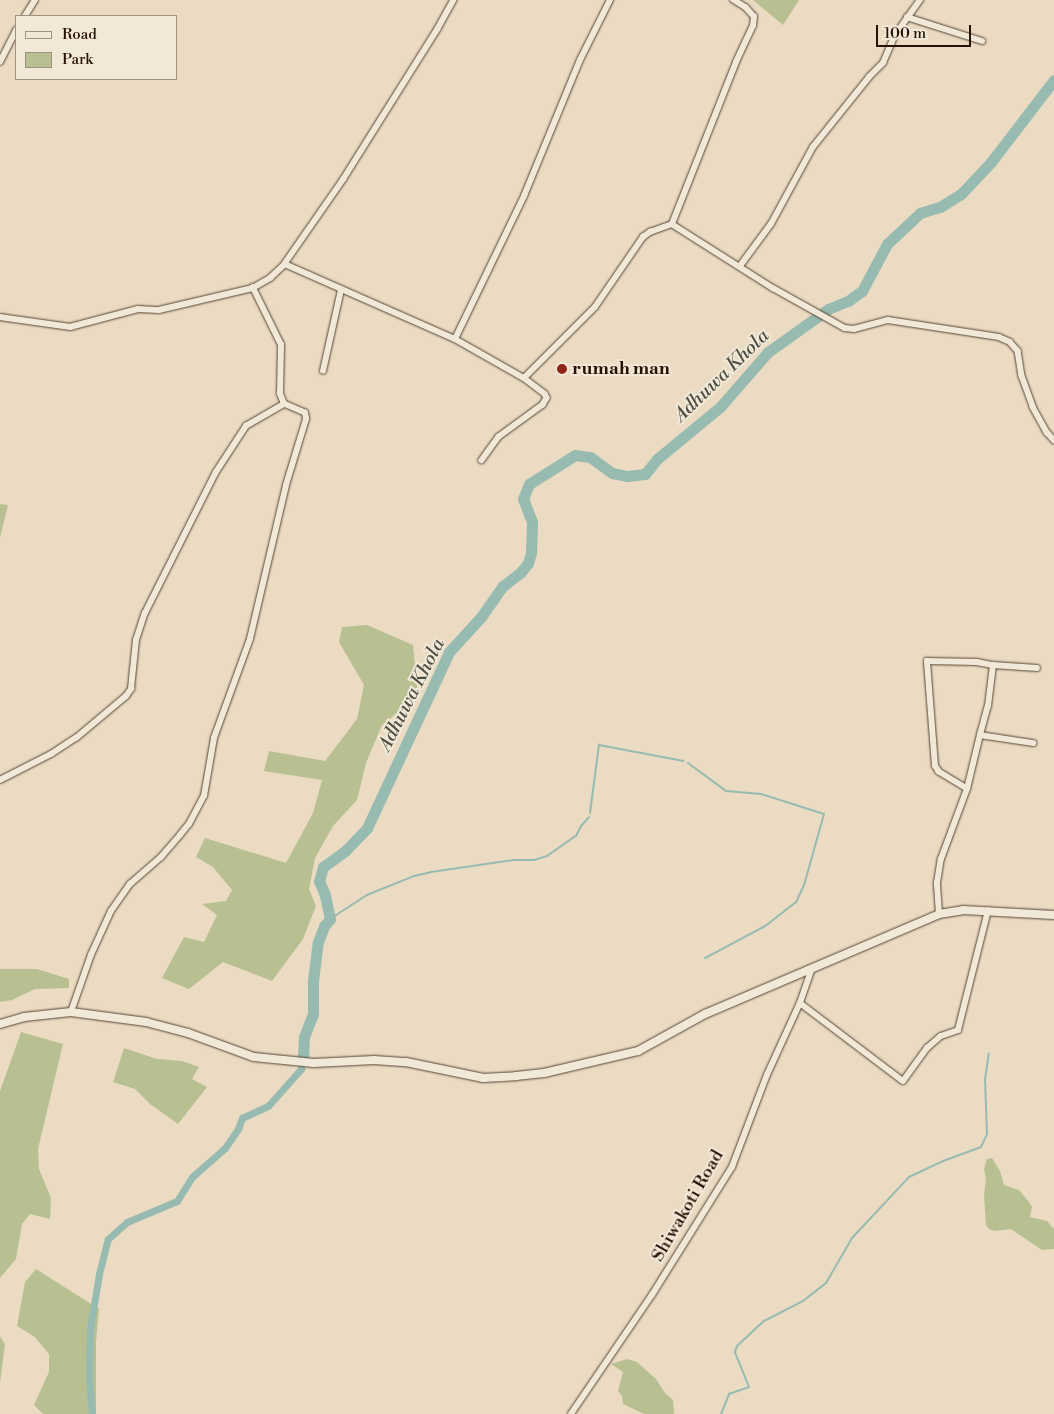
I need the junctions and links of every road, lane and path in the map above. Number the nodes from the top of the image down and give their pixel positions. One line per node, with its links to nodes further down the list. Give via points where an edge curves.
1 (35, 0): 6 (street)
2 (454, 0): 12 (street, via 344,179)
3 (610, 0): 17 (street, via 580,60 524,196)
4 (733, 0): 11 (street, via 754,17 753,26)
5 (920, 0): 7 (street)
6 (26, 15)
7 (907, 17): 9 (street); 13 (street, via 895,35 884,63 813,147 771,224)
8 (15, 32): 10 (street)
9 (982, 41)
10 (0, 62)
11 (672, 224): 13 (street); 19 (street, via 643,237 595,307)
12 (285, 264): 14 (street); 15 (street)
13 (740, 266): 21 (street, via 846,328 888,320 999,337 1010,342 1018,351 1032,407)
14 (253, 288): 16 (street, via 160,310 138,309 70,327); 20 (street, via 281,345 280,389)
15 (341, 290): 17 (street); 18 (street)
16 (0, 317)
17 (455, 339): 19 (street)
18 (323, 370)
19 (524, 378): 22 (street, via 547,398 543,405 499,437)
20 (284, 404): 27 (street, via 246,426 216,472 145,613 136,640 131,689 126,696 51,754); 34 (street, via 305,414 306,419 286,485 250,639 214,738 204,796 185,830 130,884 111,911)
21 (1054, 440)
22 (482, 460)
23 (992, 665): 24 (street); 25 (street, via 988,706); 28 (street, via 928,662 936,766 939,772)
24 (1037, 668)
25 (980, 735): 26 (street); 28 (street)
26 (1033, 743)
27 (0, 780)
28 (967, 789): 30 (street, via 941,859 937,883)
29 (988, 911): 30 (street, via 963,910); 31 (street); 33 (street, via 958,1030 941,1036 927,1048 903,1081)
30 (939, 914): 32 (street)
31 (1054, 915)
32 (812, 969): 33 (street, Shiwakoti Road); 34 (street, via 705,1014 638,1050 544,1073 483,1078 406,1062 314,1063 254,1056 163,1026)
33 (800, 1003): 36 (street, Shiwakoti Road, via 767,1075 732,1167 652,1296)
34 (71, 1012): 35 (street, via 24,1017)
35 (0, 1024)
36 (571, 1414)

